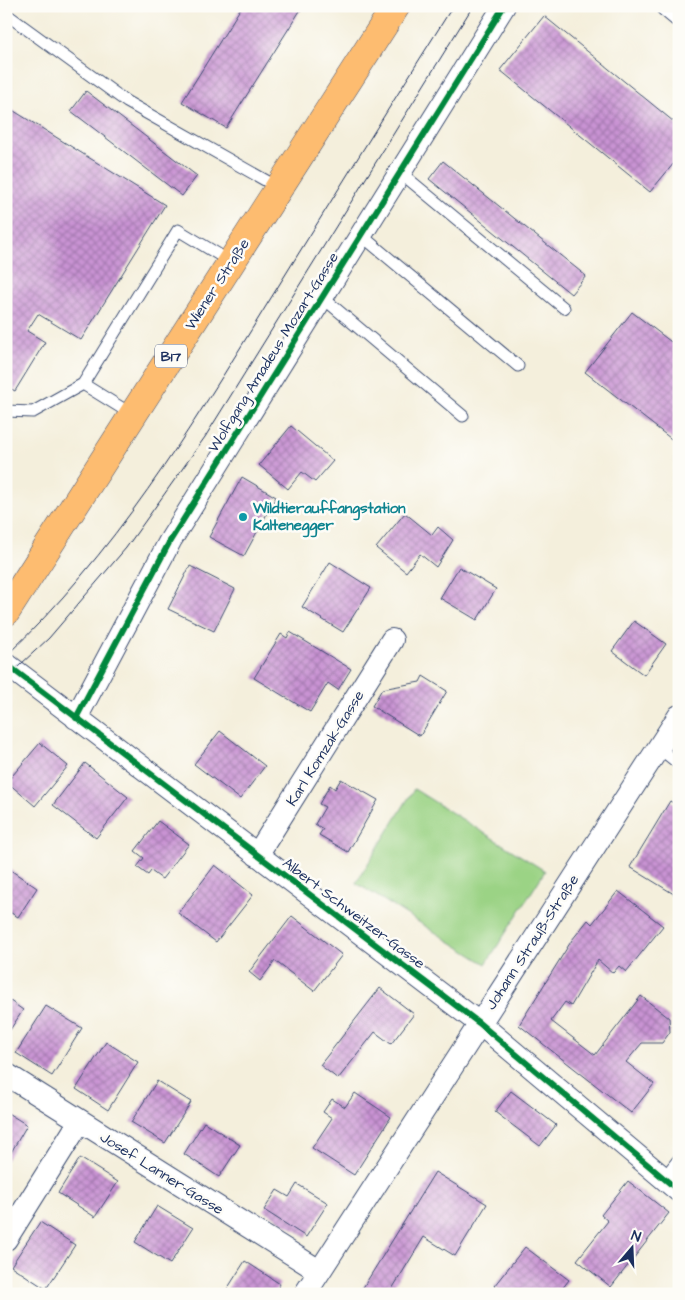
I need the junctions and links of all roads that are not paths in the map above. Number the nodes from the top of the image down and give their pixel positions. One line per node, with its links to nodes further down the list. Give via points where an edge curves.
1 (396, 6): 7 (main road, Wiener Straße / B17)
2 (504, 6): 6 (street, Wolfgang Amadeus Mozart-Gasse)
3 (667, 6): 5 (street)
4 (6, 14): 7 (lane, via 127,102)
5 (679, 16)
6 (401, 173): 8 (street, Wolfgang Amadeus Mozart-Gasse); 11 (lane)
7 (279, 188): 9 (main road, Wiener Straße / B17)
8 (361, 235): 10 (street, Wolfgang Amadeus Mozart-Gasse); 12 (lane)
9 (231, 262): 13 (lane, via 178,230); 15 (main road, Wiener Straße / B17)
10 (322, 297): 16 (lane); 21 (street, Wolfgang Amadeus Mozart-Gasse, via 170,541)
11 (564, 308)
12 (518, 366)
13 (83, 384): 14 (lane, via 33,412); 15 (lane)
14 (6, 411)
15 (133, 415): 17 (main road, Wiener Straße / B17)
16 (463, 416)
17 (6, 612)
18 (392, 640): 24 (street, Karl Komzak-Gasse)
19 (6, 664): 21 (street, Albert Schweitzer-Gasse)
20 (679, 716): 22 (street, Johann Strauß-Straße)
21 (76, 718): 24 (street, Albert Schweitzer-Gasse)
22 (659, 748): 23 (lane); 25 (street, Johann Strauß-Straße)
23 (679, 764)
24 (257, 855): 25 (street, Albert Schweitzer-Gasse)
25 (479, 1023): 29 (street, Albert Schweitzer-Gasse); 31 (street, Johann Strauß-Straße)
26 (6, 1074): 27 (street, Josef Lanner-Gasse)
27 (80, 1121): 30 (street); 31 (street, Josef Lanner-Gasse)
28 (679, 1160): 29 (lane)
29 (671, 1184)
30 (6, 1239)
31 (319, 1271): 32 (street, Johann Strauß-Straße)
32 (305, 1294)

